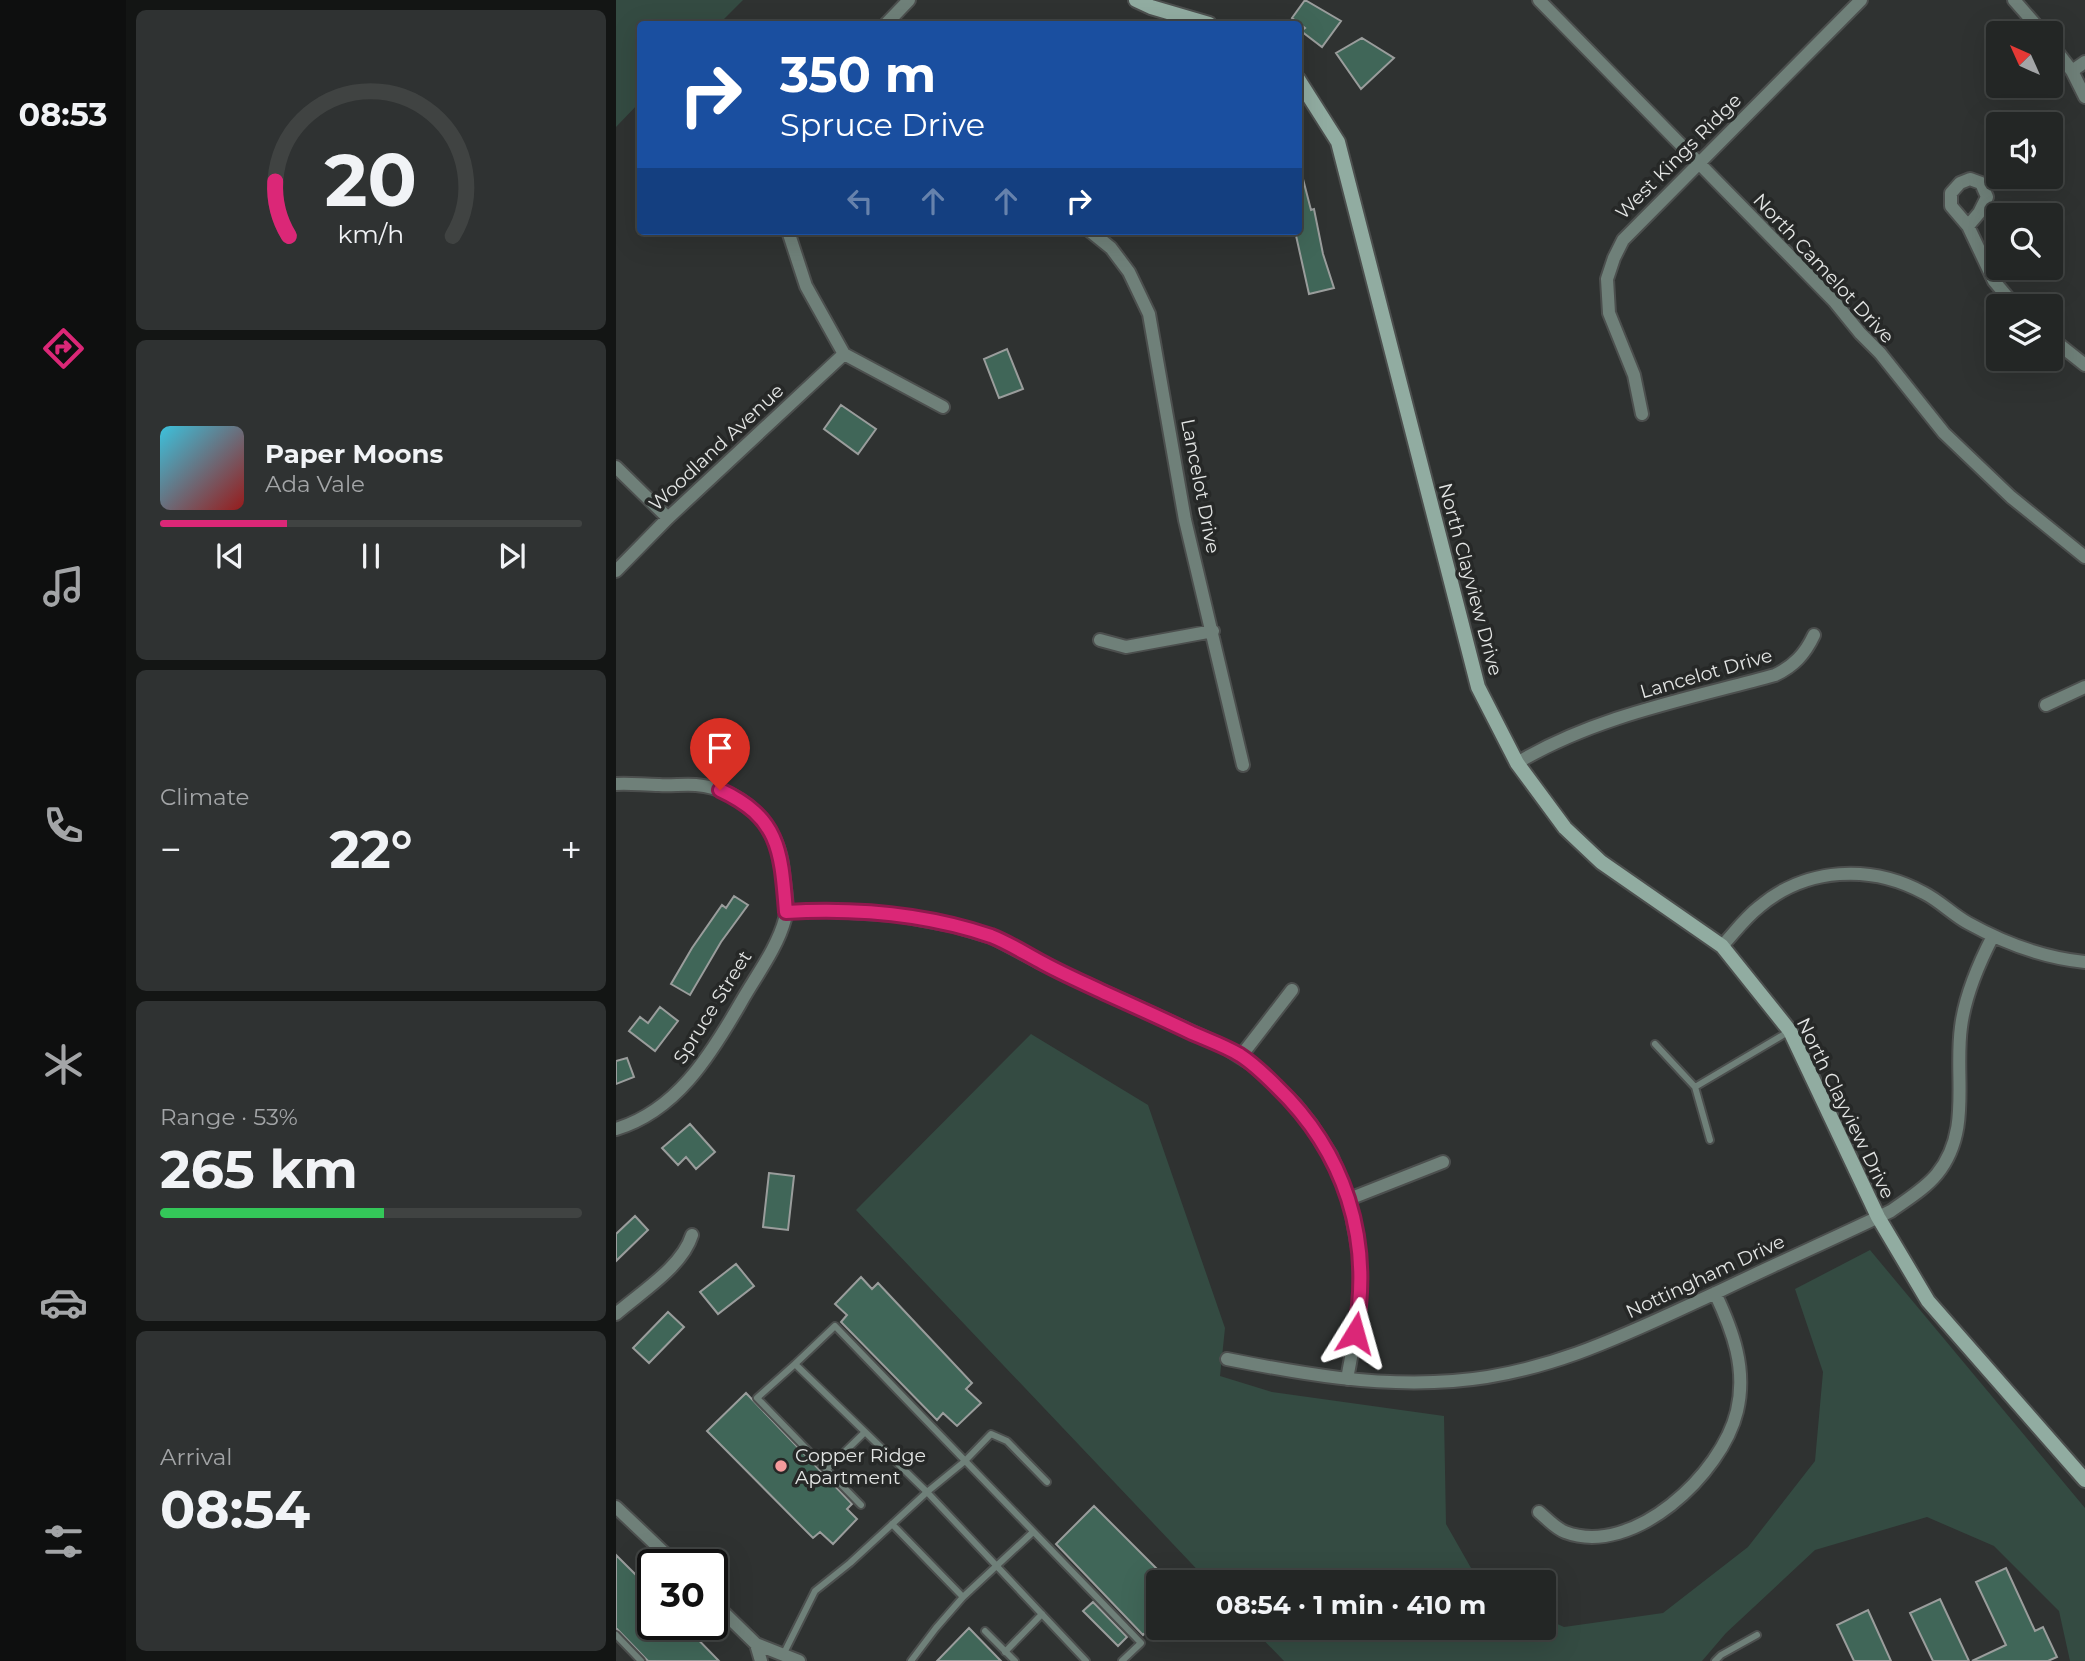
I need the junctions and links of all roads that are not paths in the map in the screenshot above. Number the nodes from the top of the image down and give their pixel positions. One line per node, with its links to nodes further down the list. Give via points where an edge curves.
1 (909, 0): 6 (street)
2 (1136, 0): 7 (street)
3 (1539, 0): 14 (street, North Camelot Drive)
4 (1861, 0): 14 (street, West Kings Ridge)
5 (2014, 0): 8 (street)
6 (889, 21)
7 (1199, 21)
8 (2032, 21)
9 (2063, 59): 11 (street)
10 (2085, 62): 11 (street)
11 (2072, 71): 13 (street)
12 (1302, 85): 33 (street, North Clayview Drive, via 1338,142 1478,687)
13 (2085, 97)
14 (1698, 162): 23 (street, West Kings Ridge, via 1630,232 1607,279 1609,313 1634,374); 26 (street, North Camelot Drive, via 1834,301 1944,433)
15 (1968, 226): 18 (street)
16 (789, 235): 20 (street, via 806,286)
17 (1095, 235): 28 (street, Lancelot Drive, via 1129,272 1149,314 1185,520)
18 (2005, 294)
19 (2063, 348): 21 (street)
20 (844, 354): 22 (street); 25 (street, Woodland Avenue)
21 (2085, 365)
22 (943, 407)
23 (1642, 414)
24 (616, 467): 25 (street)
25 (668, 518): 27 (street, Woodland Avenue)
26 (2085, 557)
27 (616, 571)
28 (1213, 631): 30 (street, via 1126,647); 34 (street, Lancelot Drive)
29 (1814, 635): 33 (street, Lancelot Drive, via 1803,655 1775,675 1593,726)
30 (1100, 640)
31 (2085, 687): 32 (street)
32 (2046, 705)
33 (1517, 763): 38 (street, North Clayview Drive, via 1565,828 1601,862)
34 (1243, 765)
35 (616, 783): 36 (street, via 697,785 738,798 768,825 778,846)
36 (786, 912): 43 (street, via 896,915 992,937); 45 (street, Spruce Street, via 767,957 698,1070 652,1114)
37 (1993, 936): 38 (street, via 1925,893 1896,880 1853,872 1806,880 1785,890 1759,907); 39 (street, via 2042,954); 49 (street, Nottingham Drive, via 1973,980 1960,1028 1959,1125 1950,1152 1937,1174)
38 (1722, 946): 41 (street, North Clayview Drive)
39 (2085, 962)
40 (1292, 990): 43 (street)
41 (1790, 1031): 44 (lane); 49 (street, North Clayview Drive)
42 (1655, 1044): 44 (lane)
43 (1241, 1056): 48 (street, via 1311,1124 1331,1155)
44 (1695, 1087): 46 (lane)
45 (616, 1129)
46 (1710, 1140)
47 (1443, 1162): 48 (street)
48 (1349, 1199): 55 (street, via 1359,1253 1360,1309)
49 (1878, 1217): 51 (street, Nottingham Drive); 59 (street, North Clayview Drive, via 1928,1301)
50 (692, 1235): 52 (street, via 678,1261)
51 (1715, 1293): 55 (street, Nottingham Drive, via 1602,1346 1526,1370 1455,1381); 64 (street, via 1736,1343 1740,1390 1730,1433 1705,1473 1663,1511 1621,1531 1582,1536 1563,1531)
52 (616, 1314)
53 (1227, 1359): 55 (street, Nottingham Drive)
54 (795, 1364): 56 (lane); 57 (lane, via 835,1326); 58 (lane, via 757,1398)
55 (1347, 1380)
56 (865, 1432): 58 (lane); 61 (lane)
57 (965, 1461): 60 (lane, via 991,1434 1007,1441); 61 (lane); 66 (lane)
58 (827, 1469): 62 (lane)
59 (2085, 1480)
60 (1047, 1482)
61 (927, 1492): 65 (lane); 68 (lane)
62 (861, 1505)
63 (617, 1510): 67 (street)
64 (1539, 1512)
65 (892, 1524): 69 (lane); 77 (lane, via 815,1591)
66 (1033, 1532): 68 (lane); 84 (lane, via 1141,1643)
67 (660, 1549)
68 (997, 1567): 69 (lane); 70 (lane)
69 (963, 1597): 81 (lane)
70 (1042, 1614): 76 (lane); 83 (lane)
71 (728, 1617): 75 (street)
72 (985, 1631): 76 (lane)
73 (616, 1635): 78 (lane)
74 (1757, 1635): 85 (lane)
75 (756, 1644): 77 (street); 79 (street)
76 (1005, 1651): 82 (lane)
77 (783, 1654): 80 (street)
78 (641, 1661)
79 (761, 1661)
80 (799, 1661)
81 (911, 1661)
82 (1015, 1661)
83 (1086, 1661)
84 (1122, 1661)
85 (1715, 1661)

